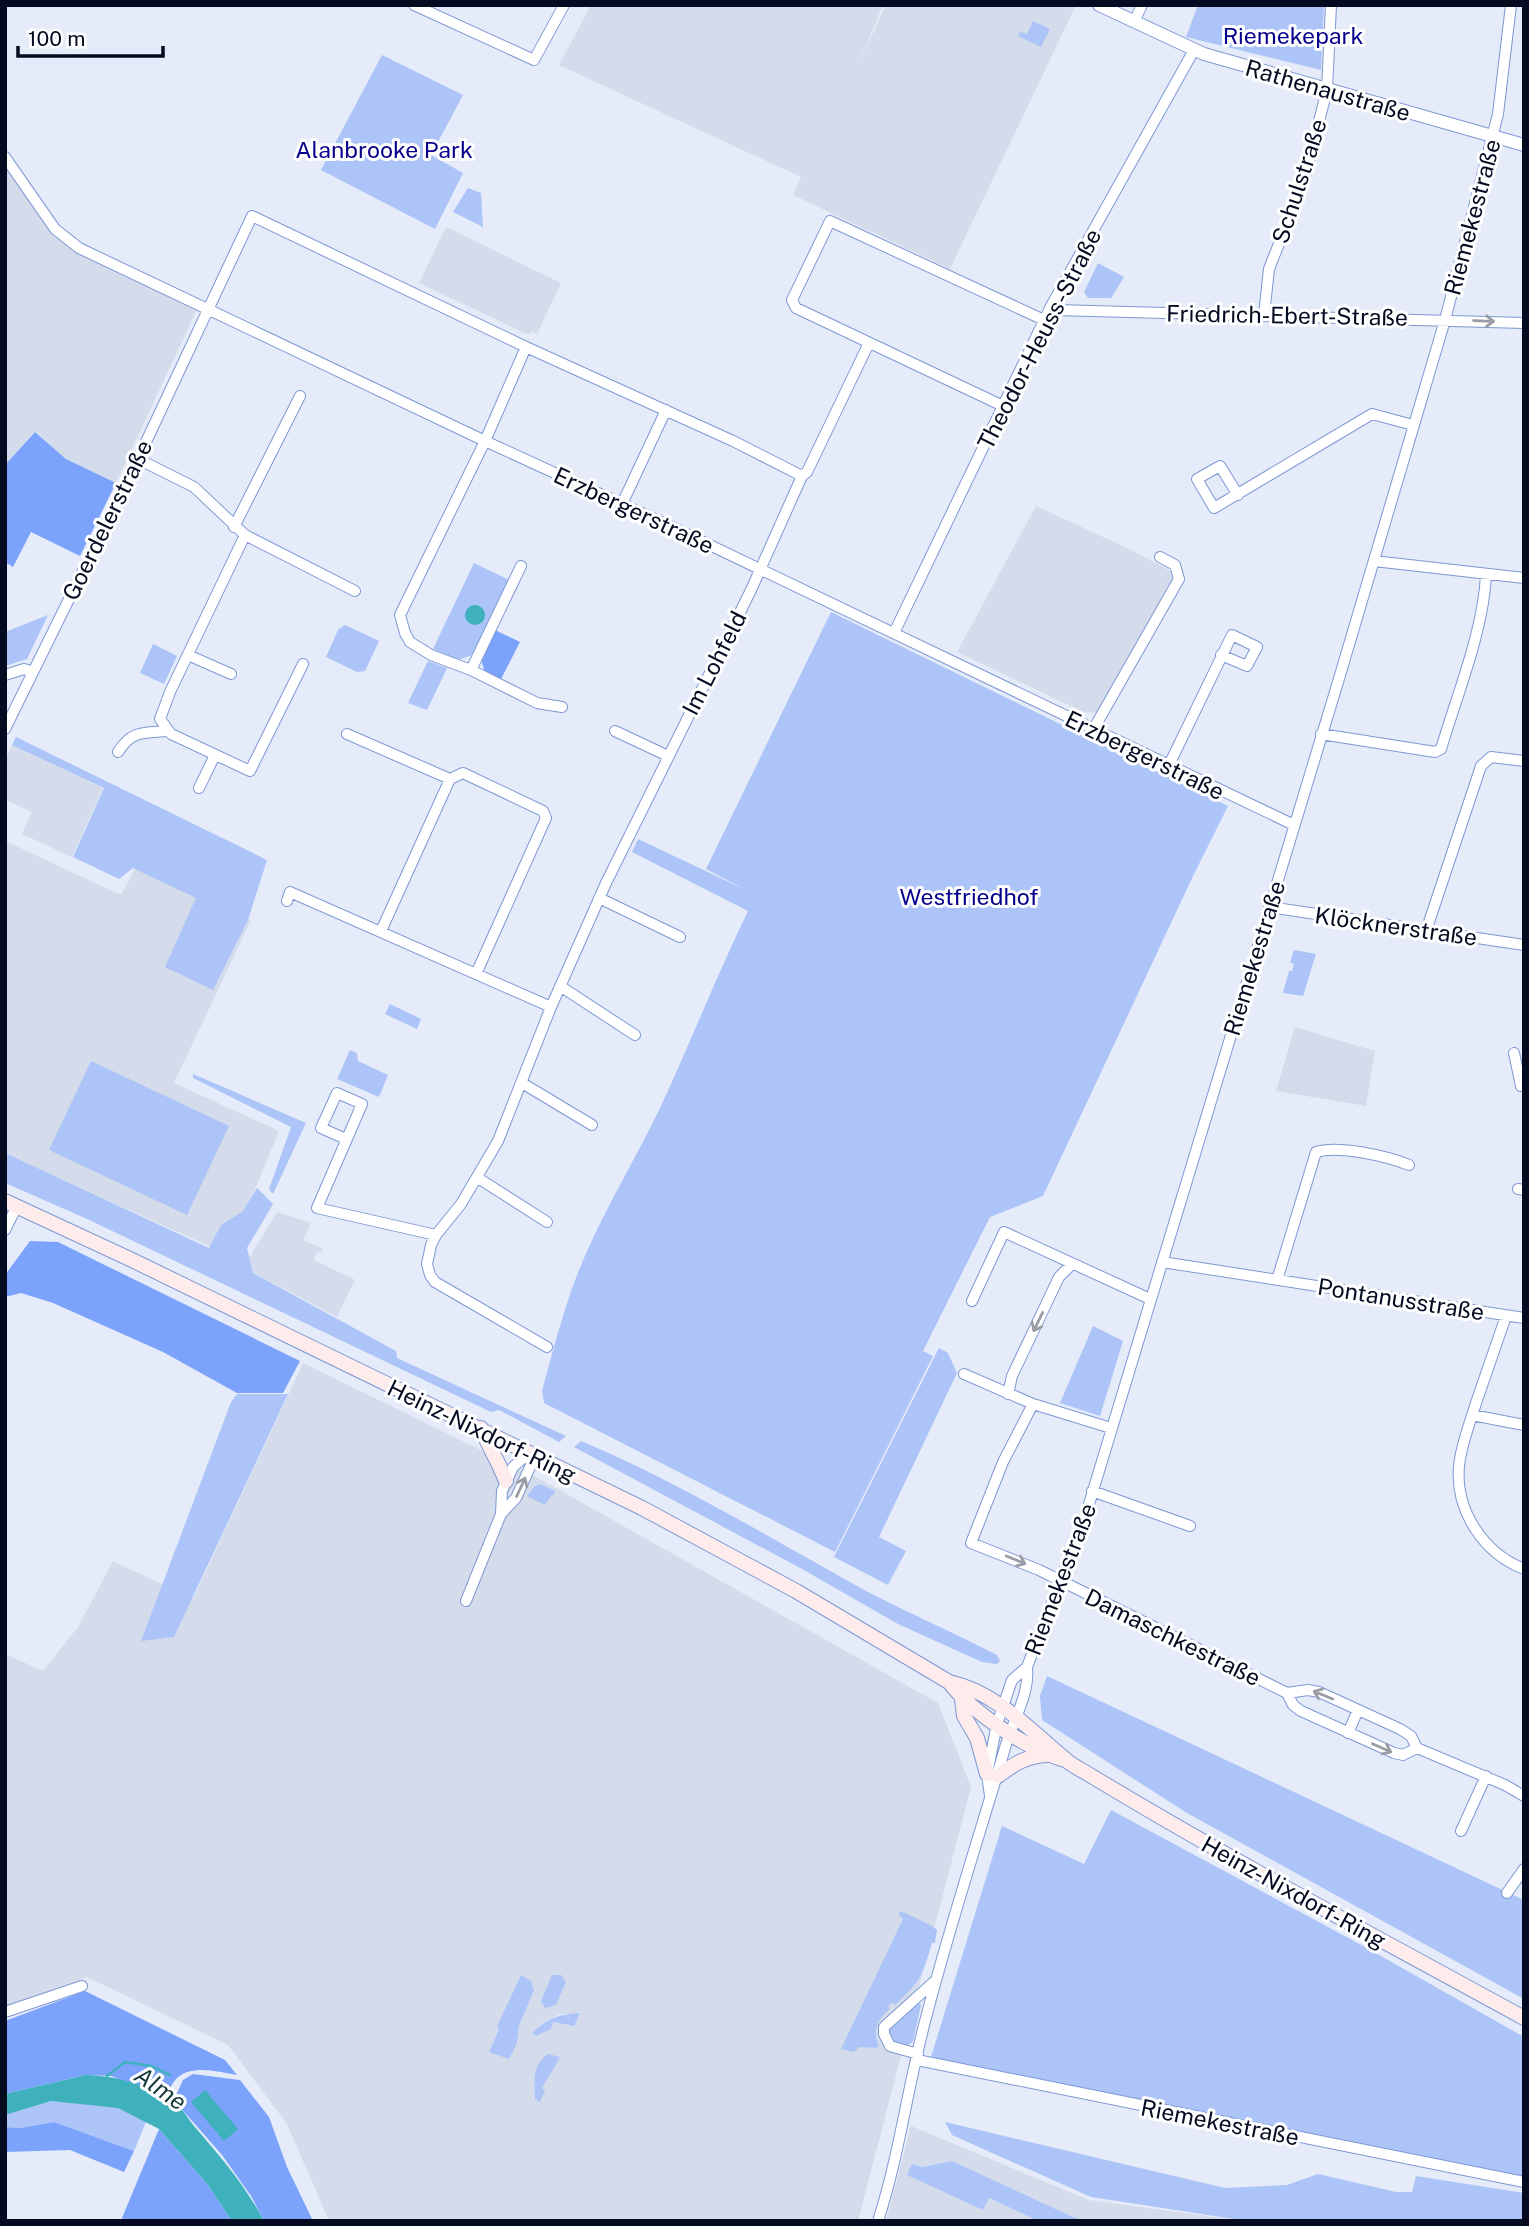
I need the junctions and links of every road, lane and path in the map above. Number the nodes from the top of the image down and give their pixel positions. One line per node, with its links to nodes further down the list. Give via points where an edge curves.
1 (414, 5): 2 (street, via 534,61)
2 (565, 5)
3 (1099, 5): 7 (street, Rathenaustraße)
4 (1142, 5): 7 (street)
5 (1331, 5): 9 (street, Schulstraße)
6 (1511, 5): 10 (street, Riemekestraße)
7 (1134, 22): 8 (street, Rathenaustraße)
8 (1194, 50): 9 (street, Rathenaustraße); 13 (street, Theodor-Heuss-Straße)
9 (1327, 90): 10 (street, Rathenaustraße); 15 (street, Schulstraße, via 1304,180 1269,269)
10 (1493, 137): 11 (street, Rathenaustraße); 17 (street, Riemekestraße)
11 (1524, 145)
12 (5, 157): 14 (street, Erzbergerstraße, via 64,238)
13 (1050, 308): 15 (street, Friedrich-Ebert-Straße); 16 (street, Theodor-Heuss-Straße)
14 (209, 310): 20 (street, Goerdelerstraße, via 252,216); 22 (street, Erzbergerstraße); 28 (street, Goerdelerstraße)
15 (1264, 314): 17 (street, Friedrich-Ebert-Straße)
16 (1044, 320): 19 (street, via 830,221 792,303); 24 (street, Theodor-Heuss-Straße)
17 (1445, 320): 18 (street, Friedrich-Ebert-Straße, one-way to 18); 26 (street, Riemekestraße)
18 (1524, 323)
19 (869, 343): 24 (street); 29 (street, Im Lohfeld)
20 (526, 347): 25 (street); 27 (street)
21 (370, 372): 22 (street)
22 (364, 384): 27 (street, Erzbergerstraße)
23 (300, 396): 32 (street)
24 (1003, 406): 41 (street, Theodor-Heuss-Straße)
25 (666, 410): 29 (street); 31 (street)
26 (1413, 425): 30 (street, via 1372,414); 35 (street, Riemekestraße)
27 (485, 442): 31 (street, Erzbergerstraße); 45 (street, via 400,615 410,642)
28 (138, 459): 32 (street, via 194,487); 46 (street, Goerdelerstraße)
29 (802, 476): 37 (street, Im Lohfeld)
30 (1238, 495)
31 (622, 504): 37 (street, Erzbergerstraße)
32 (234, 527): 33 (street)
33 (245, 535): 40 (street); 42 (street)
34 (1160, 557): 51 (street, via 1175,565 1179,579)
35 (1374, 561): 38 (street); 55 (street, Riemekestraße)
36 (521, 566): 45 (street)
37 (760, 569): 41 (street, Erzbergerstraße); 58 (street, Im Lohfeld)
38 (1486, 574): 39 (street); 55 (street, via 1486,598 1441,749 1435,752)
39 (1524, 578)
40 (355, 591)
41 (894, 633): 51 (street, Erzbergerstraße)
42 (188, 654): 47 (street); 52 (street, via 162,709 160,719)
43 (1222, 655): 60 (street)
44 (303, 664): 57 (street, via 250,771)
45 (471, 670): 49 (street, via 537,703)
46 (33, 672): 48 (street, via 24,669); 50 (street, Goerdelerstraße)
47 (231, 674)
48 (5, 675)
49 (562, 707)
50 (5, 729)
51 (1093, 730): 60 (street, Erzbergerstraße)
52 (167, 731): 56 (street, via 136,733); 57 (street)
53 (615, 731): 58 (street)
54 (347, 734): 61 (street)
55 (1321, 734): 63 (street, Riemekestraße)
56 (118, 752)
57 (215, 755): 62 (street)
58 (668, 756): 64 (street, Im Lohfeld)
59 (1524, 761): 68 (street, via 1491,757 1481,766)
60 (1168, 767): 63 (street, Erzbergerstraße)
61 (450, 779): 67 (street); 71 (street, via 463,773 543,811 546,818)
62 (199, 788)
63 (1294, 825): 66 (street, Riemekestraße)
64 (599, 898): 69 (street); 72 (street, Im Lohfeld)
65 (287, 901): 67 (street, via 290,892)
66 (1269, 907): 68 (street, Klöcknerstraße); 86 (street, Riemekestraße)
67 (381, 931): 71 (street)
68 (1426, 931): 70 (street, Klöcknerstraße)
69 (680, 937)
70 (1524, 945)
71 (476, 974): 73 (street)
72 (560, 986): 73 (street, Im Lohfeld); 74 (street)
73 (551, 1007): 76 (street, Im Lohfeld)
74 (635, 1035)
75 (1514, 1053): 77 (street)
76 (522, 1083): 78 (street); 81 (street, Im Lohfeld)
77 (1524, 1086)
78 (592, 1125)
79 (346, 1139): 79 (street, via 362,1104 337,1093 321,1128); 85 (street, via 317,1208)
80 (1409, 1165): 88 (street, via 1391,1157 1325,1149 1316,1152)
81 (478, 1178): 83 (street); 85 (street, Im Lohfeld)
82 (11, 1203): 84 (street); 100 (main road, Heinz-Nixdorf-Ring)
83 (547, 1222)
84 (5, 1230)
85 (436, 1235): 93 (street, Im Lohfeld, via 427,1256 435,1282)
86 (1161, 1262): 88 (street, Pontanusstraße); 89 (street, Riemekestraße)
87 (1072, 1264): 89 (street); 90 (street, via 1004,1232); 95 (street, one-way to 95, via 1059,1277 1012,1376)
88 (1278, 1280): 91 (street, Pontanusstraße)
89 (1150, 1299): 99 (street, Riemekestraße)
90 (972, 1301)
91 (1506, 1316): 92 (street, Pontanusstraße); 97 (street)
92 (1524, 1318)
93 (547, 1347)
94 (964, 1374): 95 (street)
95 (1008, 1394): 96 (street)
96 (1033, 1404): 99 (street); 107 (street, Damaschkestraße, one-way to 107, via 971,1542)
97 (1472, 1415): 98 (street); 106 (street, via 1459,1468 1463,1502 1488,1546)
98 (1524, 1425)
99 (1111, 1428): 103 (street, Riemekestraße)
100 (481, 1429): 101 (main road, Heinz-Nixdorf-Ring); 102 (main road)
101 (535, 1456): 102 (street, via 522,1458); 104 (street, one-way to 101, via 516,1498); 110 (main road, Heinz-Nixdorf-Ring, via 796,1591)
102 (506, 1481): 104 (street)
103 (1092, 1491): 105 (street, Riemekestraße); 107 (street, Riemekestraße)
104 (501, 1514): 108 (street)
105 (1190, 1526)
106 (1524, 1569)
107 (1060, 1580): 109 (street, Riemekestraße); 111 (street, Damaschkestraße)
108 (466, 1601)
109 (1027, 1667): 114 (street, Riemekestraße, via 1028,1680); 114 (street, Riemekestraße, via 1012,1680)
110 (948, 1682): 112 (main road, Heinz-Nixdorf-Ring); 114 (main road, Heinz-Nixdorf-Ring, via 969,1686)
111 (1287, 1693): 113 (street, Damaschkestraße, one-way to 111, via 1319,1692); 117 (street, Damaschkestraße, via 1301,1711)
112 (962, 1699): 115 (main road, Heinz-Nixdorf-Ring); 121 (main road, via 964,1716)
113 (1358, 1710): 117 (street); 118 (street, Damaschkestraße, via 1401,1729)
114 (1009, 1712): 115 (street, Riemekestraße); 116 (street, Riemekestraße); 120 (main road, Heinz-Nixdorf-Ring)
115 (997, 1724): 116 (main road, Heinz-Nixdorf-Ring); 121 (street, Riemekestraße)
116 (1010, 1732): 119 (main road, Heinz-Nixdorf-Ring); 121 (street, Riemekestraße)
117 (1348, 1733): 118 (street, Damaschkestraße, one-way to 118, via 1403,1755)
118 (1417, 1748): 122 (street, Damaschkestraße)
119 (1048, 1755): 120 (main road, Heinz-Nixdorf-Ring); 121 (main road, via 1021,1760)
120 (1067, 1761): 130 (main road, Heinz-Nixdorf-Ring, via 1176,1827)
121 (992, 1775): 127 (street, Riemekestraße, via 990,1796)
122 (1486, 1776): 123 (street, Damaschkestraße); 124 (street)
123 (1524, 1796)
124 (1461, 1831)
125 (1524, 1869): 126 (street)
126 (1507, 1893)
127 (936, 1980): 131 (street, Riemekestraße); 131 (street, via 884,2027 890,2046)
128 (82, 1986): 129 (street)
129 (5, 2012)
130 (1524, 2018)
131 (917, 2057): 132 (street, Riemekestraße); 133 (street, Riemekestraße)
132 (1524, 2182)
133 (878, 2221)

